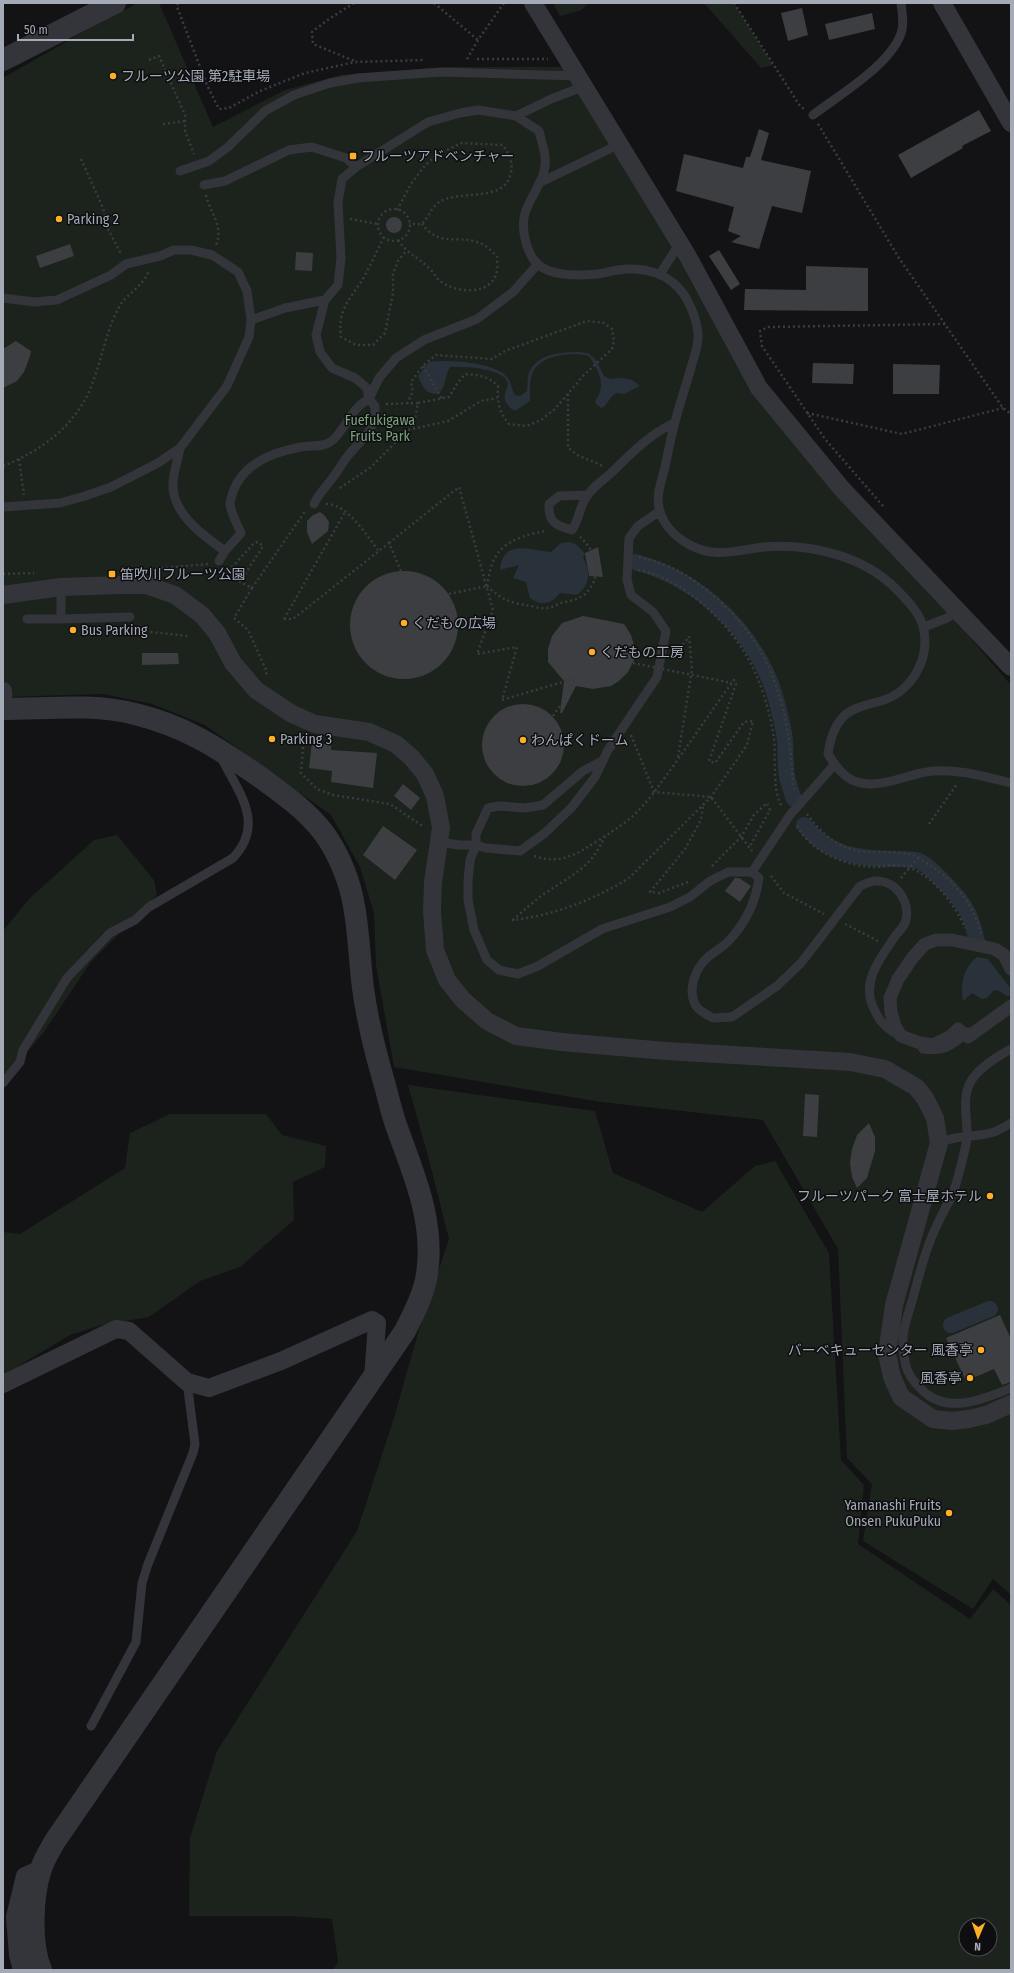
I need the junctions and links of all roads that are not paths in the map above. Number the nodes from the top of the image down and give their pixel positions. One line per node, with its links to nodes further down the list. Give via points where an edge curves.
1 (115, 3): 5 (street)
2 (533, 3): 6 (street)
3 (901, 3): 7 (lane, via 903,29 888,57)
4 (942, 3): 9 (street)
5 (3, 60)
6 (582, 81): 8 (lane); 10 (street); 12 (lane, via 442,72 358,78 330,83 294,95 265,111 228,148 197,166)
7 (812, 115)
8 (516, 116): 11 (lane, via 478,110 428,122); 13 (lane, via 539,131 545,154 544,171)
9 (1011, 122)
10 (620, 144): 13 (lane); 15 (street)
11 (356, 167): 14 (lane, via 346,158 312,147 288,150 226,181); 19 (lane, via 342,179 338,202 341,258 338,285)
12 (180, 171)
13 (539, 183): 16 (lane, via 524,217 526,242 530,255)
14 (204, 185)
15 (680, 243): 17 (lane); 32 (street, via 760,388 842,489)
16 (537, 265): 17 (lane, via 552,271 573,274 598,274 620,270); 21 (lane, via 513,292 476,319 424,340 396,358 379,378)
17 (660, 274): 22 (lane, via 679,288 694,312 698,338 685,392)
18 (3, 298): 20 (lane, via 34,302 57,300 111,275 126,264 174,250 191,250 212,255 238,272 247,291)
19 (325, 300): 20 (lane, via 285,308); 21 (lane, via 316,335 320,352 332,368 355,378 367,388)
20 (251, 320): 23 (lane, via 249,337 227,386)
21 (369, 399): 25 (lane, via 375,406 375,418 369,433 318,494); 28 (lane, via 346,422 333,440 320,446 269,455 250,467 235,486 230,503 240,533)
22 (674, 423): 24 (lane, via 644,441 596,484); 27 (lane, via 659,487)
23 (180, 448): 26 (lane, via 158,463 111,487 60,503); 28 (lane, via 173,489 178,504 200,534)
24 (588, 495): 24 (lane, via 584,500 578,522 572,530 553,522 548,515 550,504 559,496)
25 (314, 504)
26 (3, 506)
27 (660, 511): 36 (lane, via 663,521 674,534 691,546 714,554 765,547 799,547 859,563 875,572 906,598); 40 (lane, via 638,526 629,538 628,568 631,595 652,612 666,631 657,677)
28 (225, 551): 29 (lane)
29 (220, 561)
30 (61, 587): 31 (street); 35 (lane); 43 (street, via 146,585 175,595 202,615 217,633 234,663 256,690 279,706 315,724 369,732 396,744 412,758 425,774 435,796)
31 (3, 595)
32 (958, 611): 36 (lane); 37 (street)
33 (130, 618): 35 (lane)
34 (27, 619): 35 (lane)
35 (61, 619)
36 (924, 627): 41 (lane, via 923,657 918,671 906,686 888,699 844,715 835,728 828,754)
37 (1011, 667)
38 (3, 703): 39 (street, via 97,708 134,713 170,725)
39 (216, 747): 52 (lane, via 249,817 249,833 240,850 233,858 110,933 67,978 23,1050 20,1062); 56 (street, via 281,792 311,819 338,858 352,895 364,990 376,1055 395,1123 424,1205 428,1242 427,1274 418,1306 405,1331)
40 (602, 761): 44 (lane, via 594,777 572,807 546,833 520,850); 44 (lane, via 583,771 543,805 525,808 488,808 476,834)
41 (835, 764): 42 (lane, via 848,778 861,783 877,784 934,771 966,772); 45 (lane, via 790,815)
42 (1011, 782)
43 (439, 837): 44 (lane, via 459,845); 55 (street, via 433,882 435,950 447,980 463,1000 487,1021 516,1036 562,1042 850,1062 885,1069 916,1087 925,1098 935,1118)
44 (476, 845): 45 (lane, via 470,860 468,881 468,900 474,930 487,960 499,970 518,974 538,966 602,929 622,921 643,917 690,897 710,881 728,872)
45 (752, 872): 49 (lane, via 759,878 757,892 744,921 733,937 707,958 698,970 692,993 696,1006 713,1018 732,1016 776,986 801,963 860,886 875,881 884,882 902,894 908,913 904,925 873,971 868,991 870,1002 881,1022)
46 (1011, 969): 49 (street, via 1004,955 995,950 959,941 936,940 925,944 898,979 890,998)
47 (1011, 1001): 50 (lane, via 999,1007)
48 (1011, 1006): 50 (street, via 972,1035 968,1037)
49 (896, 1033): 50 (street, via 920,1043 933,1045 951,1036 958,1028)
50 (965, 1034)
51 (1011, 1048): 54 (lane, via 996,1057 973,1079 966,1097)
52 (3, 1083)
53 (1011, 1123): 54 (lane, via 995,1132)
54 (967, 1136): 55 (lane, via 951,1137); 59 (lane, via 953,1193 926,1252 904,1330 906,1367 915,1383 927,1395 952,1404 971,1402)
55 (939, 1143): 60 (street, via 894,1305 887,1354 892,1377 901,1397 933,1419 969,1419)
56 (373, 1379): 57 (street, via 377,1323 372,1320 281,1361 209,1388); 62 (street, via 59,1834)
57 (187, 1382): 58 (street, via 129,1331 116,1329); 61 (lane, via 194,1453 144,1577 136,1642)
58 (3, 1384)
59 (1011, 1388)
60 (1011, 1404)
61 (91, 1726)
62 (41, 1869): 63 (street, via 25,1876 15,1917 18,1955); 64 (street, via 35,1897 34,1934)
63 (22, 1970)
64 (41, 1970)

